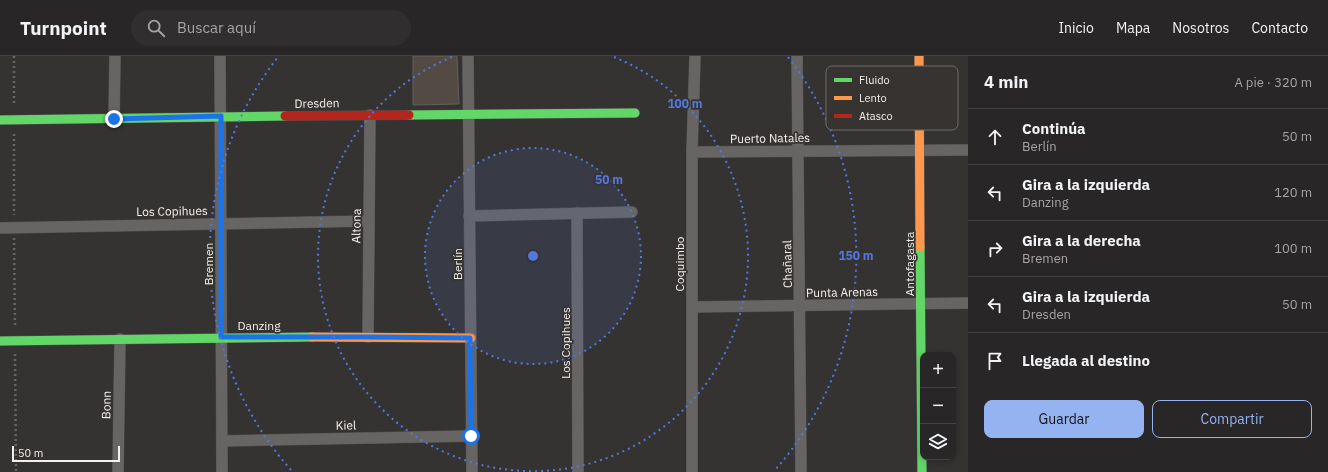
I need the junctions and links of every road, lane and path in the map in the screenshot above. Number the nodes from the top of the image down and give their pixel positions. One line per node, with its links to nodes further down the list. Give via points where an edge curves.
1 (14, 56): 15 (path)
2 (115, 56): 13 (street)
3 (220, 56): 12 (street, Bremen)
4 (468, 56): 11 (street, Berlín)
5 (695, 56): 20 (street, Coquimbo)
6 (797, 56): 17 (street, Chañaral)
7 (919, 56): 8 (street, Antofagasta)
8 (919, 66)
9 (635, 113): 11 (street, Dresden)
10 (370, 115): 11 (street, Dresden); 12 (street, Dresden); 24 (street, Altona)
11 (469, 115): 23 (street, Berlín)
12 (221, 116): 13 (street, Dresden); 25 (street, Bremen)
13 (114, 119): 15 (street, Dresden)
14 (0, 120): 15 (street, Dresden)
15 (14, 120): 26 (path)
16 (920, 130): 18 (street, Antofagasta)
17 (798, 150): 18 (street, Puerto Natales); 20 (street, Puerto Natales); 30 (street, Chañaral)
18 (920, 150): 19 (street, Puerto Natales); 29 (street, Antofagasta)
19 (968, 150)
20 (692, 152): 31 (street, Coquimbo)
21 (632, 212): 22 (street)
22 (577, 213): 23 (street); 44 (street, Los Copihues)
23 (470, 216): 34 (street, Berlín)
24 (369, 221): 25 (street, Los Copihues); 33 (street, Altona)
25 (221, 224): 26 (street, Los Copihues); 32 (street, Bremen)
26 (14, 227): 27 (street, Los Copihues); 37 (path)
27 (0, 228)
28 (968, 303): 29 (street, Punta Arenas)
29 (921, 304): 30 (street, Punta Arenas); 47 (street, Antofagasta)
30 (800, 306): 31 (street, Punta Arenas); 46 (street, Chañaral)
31 (692, 307): 45 (street, Coquimbo)
32 (221, 337): 33 (street, Danzing); 35 (street, Danzing); 39 (street, Bremen)
33 (368, 337): 34 (street, Danzing)
34 (470, 338): 38 (street, Berlín)
35 (120, 339): 37 (street, Danzing); 41 (street, Bonn)
36 (0, 341): 37 (street, Danzing)
37 (15, 341): 40 (path)
38 (471, 436): 39 (street, Kiel); 43 (street, Berlín)
39 (222, 441): 42 (street, Bremen)
40 (16, 472)
41 (118, 472)
42 (222, 472)
43 (472, 472)
44 (578, 472)
45 (692, 472)
46 (800, 472)
47 (922, 472)

